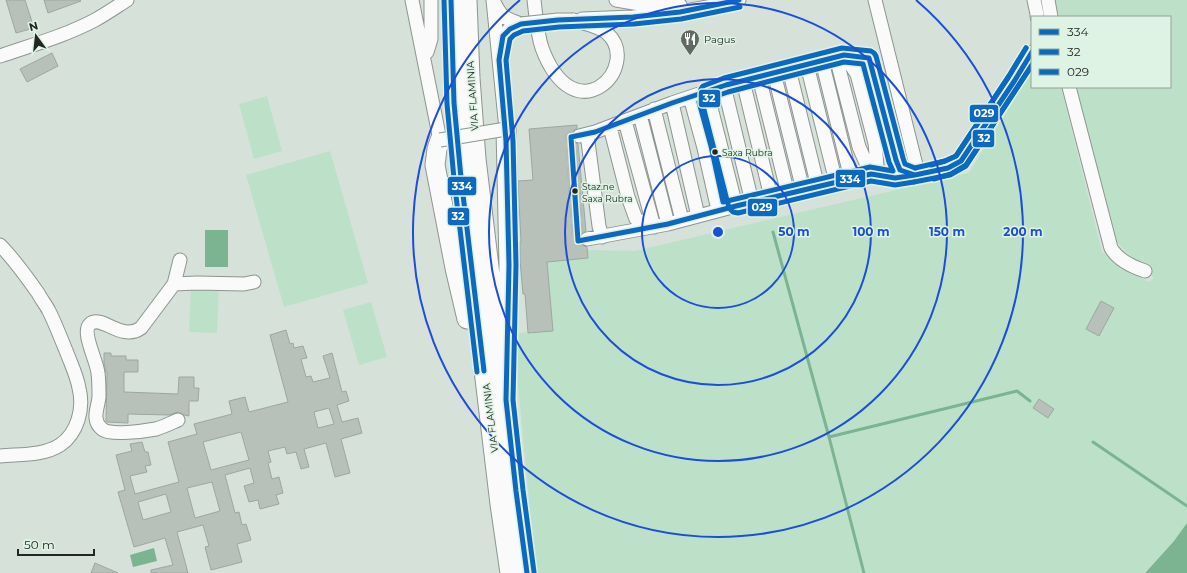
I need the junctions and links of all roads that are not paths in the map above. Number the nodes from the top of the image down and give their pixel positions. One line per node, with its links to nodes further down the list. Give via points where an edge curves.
1 (127, 0): 20 (street, via 75,30)
2 (412, 0): 18 (street)
3 (431, 0): 18 (street, via 430,39 427,52)
4 (451, 0): 64 (highway, VIA FLAMINIA, via 454,103)
5 (467, 0): 65 (highway, VIA FLAMINIA, via 476,159)
6 (493, 0): 17 (street, via 502,16); 22 (street)
7 (534, 0): 16 (street, via 540,42 554,73 568,86 580,91 589,91 608,80 616,65 616,49 612,39 604,31)
8 (616, 0): 13 (street, via 646,5)
9 (739, 0): 13 (street)
10 (874, 0): 41 (street, via 916,165)
11 (1034, 0): 14 (street)
12 (1048, 0): 15 (street)
13 (723, 4): 16 (street, via 664,14)
14 (1037, 16)
15 (1051, 16)
16 (573, 20): 17 (street, bridge)
17 (521, 24): 22 (street, via 503,36)
18 (423, 54): 39 (street)
19 (1031, 54): 41 (street, via 961,161 948,168)
20 (0, 56)
21 (840, 56): 23 (street); 40 (street, via 857,74 875,143 877,166); 41 (street, via 869,58 896,160 900,170)
22 (499, 60): 38 (street)
23 (822, 61): 24 (street); 42 (street)
24 (807, 65): 25 (street); 43 (street)
25 (789, 69): 26 (street); 44 (street)
26 (774, 73): 27 (street); 45 (street)
27 (759, 77): 28 (street); 46 (street)
28 (744, 81): 29 (street); 47 (street)
29 (724, 86): 31 (street); 48 (street)
30 (1069, 88): 59 (street, via 1111,248 1117,256)
31 (706, 92): 32 (street); 49 (street)
32 (690, 97): 33 (street); 50 (street)
33 (672, 103): 34 (street); 51 (street)
34 (654, 109): 35 (street); 52 (street)
35 (640, 115): 36 (street); 53 (street)
36 (625, 121): 37 (street); 54 (street)
37 (610, 127): 54 (street, via 636,219); 55 (street, via 583,135)
38 (506, 129): 39 (street, bridge); 65 (highway, via 509,265)
39 (440, 140): 64 (highway, via 435,165 455,268)
40 (871, 174): 41 (street, via 895,178); 42 (street)
41 (914, 175)
42 (852, 179): 43 (street)
43 (836, 182): 44 (street)
44 (818, 186): 45 (street)
45 (803, 190): 46 (street)
46 (788, 194): 47 (street)
47 (771, 198): 48 (street)
48 (752, 202): 49 (street)
49 (736, 206): 50 (street)
50 (718, 210): 51 (street)
51 (698, 216): 52 (street)
52 (682, 220): 53 (street)
53 (668, 224): 54 (street)
54 (654, 226): 55 (street)
55 (602, 237): 56 (street)
56 (587, 239)
57 (0, 245): 63 (street, via 25,273 48,309)
58 (180, 260): 61 (street)
59 (1145, 271)
60 (254, 282): 61 (street)
61 (174, 284): 62 (street, via 143,326 137,330 122,331 98,321 88,325 86,333 98,372)
62 (98, 386): 63 (street); 66 (street, via 96,416 99,426 104,430 151,430)
63 (79, 387): 67 (street, via 81,395 78,420 74,429 60,445 41,452)
64 (486, 388): 68 (highway, VIA FLAMINIA)
65 (506, 400): 69 (highway, VIA FLAMINIA)
66 (178, 420)
67 (0, 456)
68 (510, 573)
69 (527, 573)

